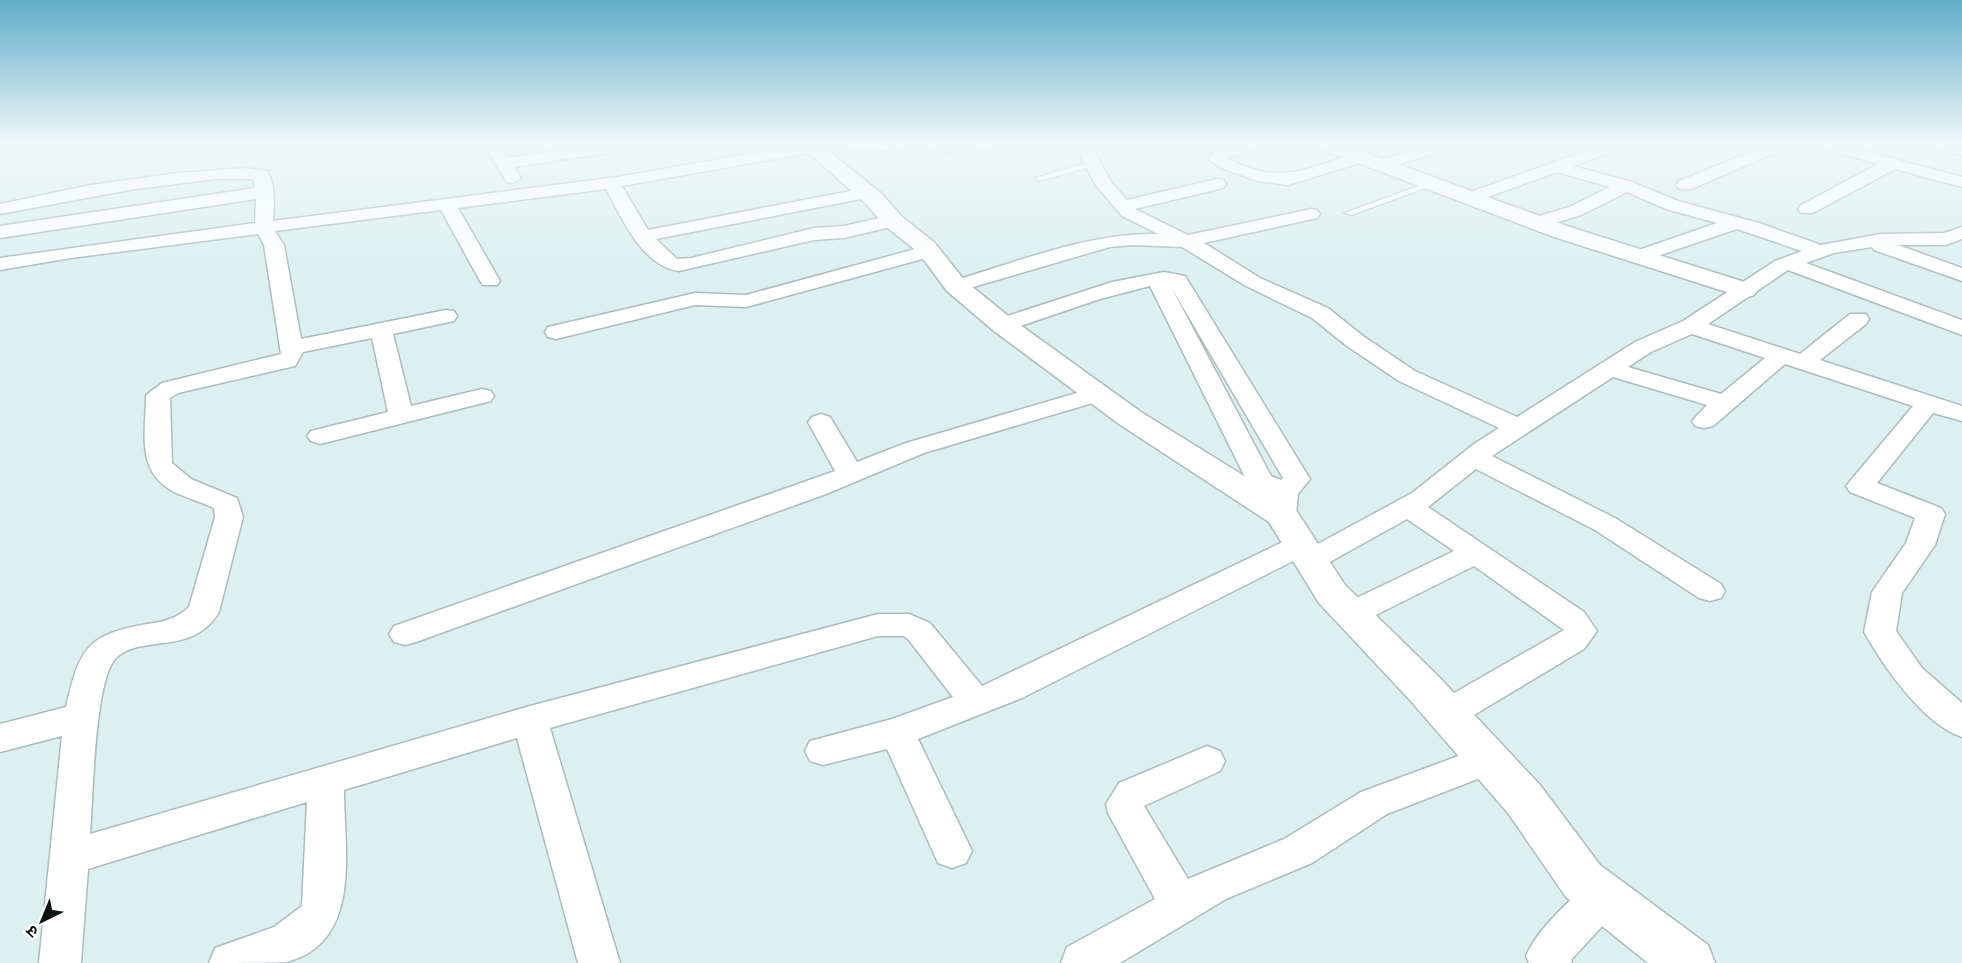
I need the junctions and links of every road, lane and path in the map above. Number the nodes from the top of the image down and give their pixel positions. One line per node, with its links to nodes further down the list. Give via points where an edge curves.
1 (112, 188): 22 (street)
2 (264, 188): 15 (street)
3 (519, 188): 16 (street)
4 (558, 188): 16 (street)
5 (615, 188): 31 (street)
6 (860, 188): 17 (street)
7 (1107, 188): 20 (street)
8 (1200, 188): 20 (street)
9 (1421, 188): 23 (lane)
10 (1443, 188): 18 (street)
11 (1497, 188): 18 (street)
12 (1622, 188): 26 (street, via 1575,211)
13 (1631, 188): 27 (street, via 1672,205)
14 (1845, 188): 21 (street)
15 (265, 192): 28 (street); 29 (street)
16 (521, 192): 19 (street)
17 (866, 193): 25 (street); 31 (street)
18 (1471, 198): 26 (street)
19 (447, 204): 28 (street); 41 (street)
20 (1123, 206): 32 (street)
21 (1807, 208)
22 (0, 209)
23 (1348, 213)
24 (1311, 214): 32 (street)
25 (893, 221): 31 (street, via 814,234 685,265 668,261); 34 (street)
26 (1536, 223): 36 (street)
27 (1735, 223): 35 (street); 36 (street)
28 (264, 228): 38 (street); 51 (street, via 274,245)
29 (0, 232)
30 (1961, 234): 33 (street, via 1946,239)
31 (644, 236)
32 (1186, 241): 42 (street, via 1108,242); 65 (street, via 1253,282 1320,313 1407,376)
33 (1868, 242): 35 (street); 39 (street)
34 (930, 251): 42 (street); 50 (street, via 746,301 694,299)
35 (1820, 251): 37 (street)
36 (1637, 257): 43 (street)
37 (1788, 263): 43 (street); 48 (street)
38 (0, 264)
39 (1962, 274)
40 (1168, 280): 46 (street, via 1136,282); 54 (street); 55 (street)
41 (490, 281)
42 (956, 286): 46 (street)
43 (1745, 290): 47 (street)
44 (446, 316): 49 (street)
45 (1858, 319): 53 (street)
46 (1004, 324): 57 (street)
47 (1691, 326): 52 (street); 56 (street, via 1643,347)
48 (1962, 328)
49 (381, 330): 51 (street); 62 (street)
50 (556, 332)
51 (292, 348): 78 (street, via 291,358 281,363 178,386 158,395 159,464 165,474 185,488 227,504 229,517 203,612 181,630 121,642 102,652 96,660)
52 (1780, 356): 53 (street); 60 (street)
53 (1803, 363): 59 (street)
54 (1230, 366): 55 (street); 69 (street, via 1297,479)
55 (1202, 369): 69 (street, via 1260,480)
56 (1611, 369): 60 (street); 65 (street)
57 (1097, 394): 68 (street, via 915,448); 69 (street)
58 (482, 396): 62 (street)
59 (1928, 402): 61 (street); 80 (street, via 1860,486 1931,514 1920,545 1887,592 1880,632 1910,677)
60 (1725, 403): 63 (street)
61 (1961, 413)
62 (401, 416): 66 (street)
63 (1704, 421)
64 (820, 422): 68 (street)
65 (1519, 428): 67 (street)
66 (320, 436)
67 (1474, 457): 70 (street); 73 (street, via 1605,524)
68 (850, 474): 75 (street)
69 (1283, 504): 72 (street)
70 (1408, 506): 71 (street); 72 (street)
71 (1475, 552): 74 (street); 77 (street, via 1574,620 1581,632 1573,641)
72 (1304, 554): 74 (street); 76 (street)
73 (1710, 591)
74 (1351, 614): 77 (street)
75 (405, 634)
76 (976, 702): 79 (street, via 919,631 896,623); 81 (street)
77 (1447, 714): 85 (street)
78 (81, 717): 82 (street); 88 (street)
79 (530, 720): 86 (street); 95 (street)
80 (1962, 723)
81 (897, 732): 83 (street); 87 (street)
82 (0, 738)
83 (823, 751)
84 (1206, 760): 90 (street, via 1132,794 1125,804)
85 (1488, 760): 89 (street, via 1524,800 1583,881); 90 (street, via 1374,802 1298,850 1212,886)
86 (326, 782): 88 (street); 94 (street, via 324,901 319,917 292,939)
87 (952, 851)
88 (70, 858): 93 (street)
89 (1604, 896): 91 (street); 96 (street)
90 (1181, 906): 92 (street)
91 (1545, 961)
92 (1082, 962)
93 (60, 963)
94 (230, 963)
95 (599, 963)
96 (1689, 963)

